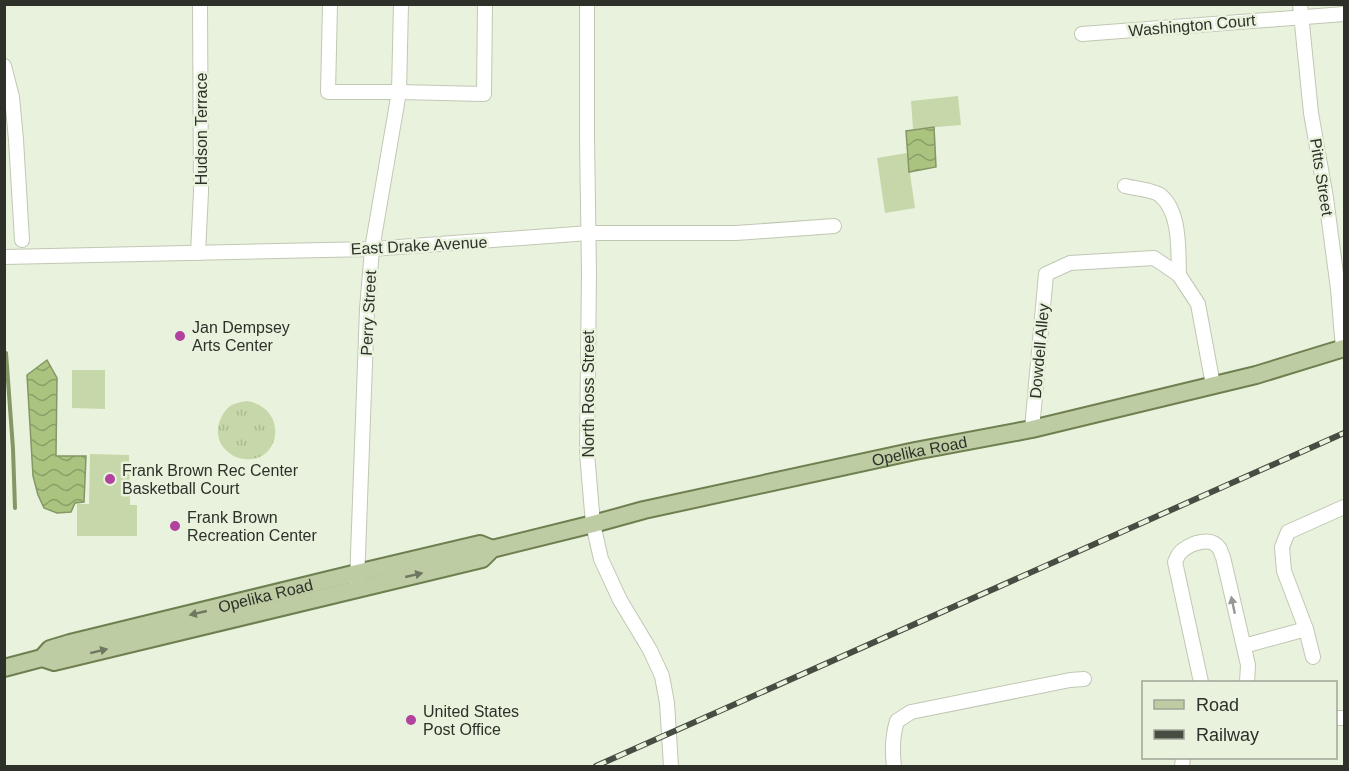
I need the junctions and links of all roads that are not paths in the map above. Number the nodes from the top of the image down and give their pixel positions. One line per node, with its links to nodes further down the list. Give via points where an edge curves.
1 (200, 4): 16 (street, Hudson Terrace)
2 (330, 4): 10 (street, via 328,92)
3 (401, 4): 10 (street, Perry Street)
4 (484, 4): 10 (street, via 484,94)
5 (587, 4): 13 (street, North Ross Street)
6 (1301, 10): 7 (street, Washington Court); 8 (street, Washington Court); 19 (street, Pitts Street, via 1311,113 1326,198)
7 (1344, 14)
8 (1082, 34)
9 (4, 66): 14 (street, via 12,97)
10 (399, 92): 15 (street, Perry Street)
11 (1125, 186): 18 (street, via 1159,194 1172,210)
12 (834, 226): 13 (street, East Drake Avenue, via 735,233)
13 (589, 233): 15 (street, East Drake Avenue); 23 (street, North Ross Street, via 587,453)
14 (22, 240)
15 (372, 249): 16 (street, East Drake Avenue); 24 (street, Perry Street)
16 (198, 253): 17 (street, East Drake Avenue)
17 (4, 257)
18 (1179, 275): 20 (street, via 1198,304); 21 (street, Dowdell Alley, via 1154,258 1070,263 1046,274)
19 (1344, 348): 20 (main road, Opelika Road)
20 (1213, 385): 21 (main road, Opelika Road)
21 (1032, 429): 23 (main road, Opelika Road, via 906,453)
22 (1344, 507): 25 (street, via 1288,532 1282,548 1284,571)
23 (593, 524): 24 (main road, Opelika Road, via 492,549 480,544); 32 (street, North Ross Street, via 601,559 662,676)
24 (357, 581): 28 (main road, Opelika Road, via 69,644 50,649 42,658)
25 (1306, 629): 26 (street); 27 (street)
26 (1244, 646): 30 (street, one-way to 30, via 1220,548 1204,541 1182,550 1174,562); 31 (street)
27 (1313, 657)
28 (4, 668)
29 (1084, 679): 33 (street, via 911,712 897,721 892,736)
30 (1201, 681)
31 (1247, 681)
32 (671, 766)
33 (894, 766)

